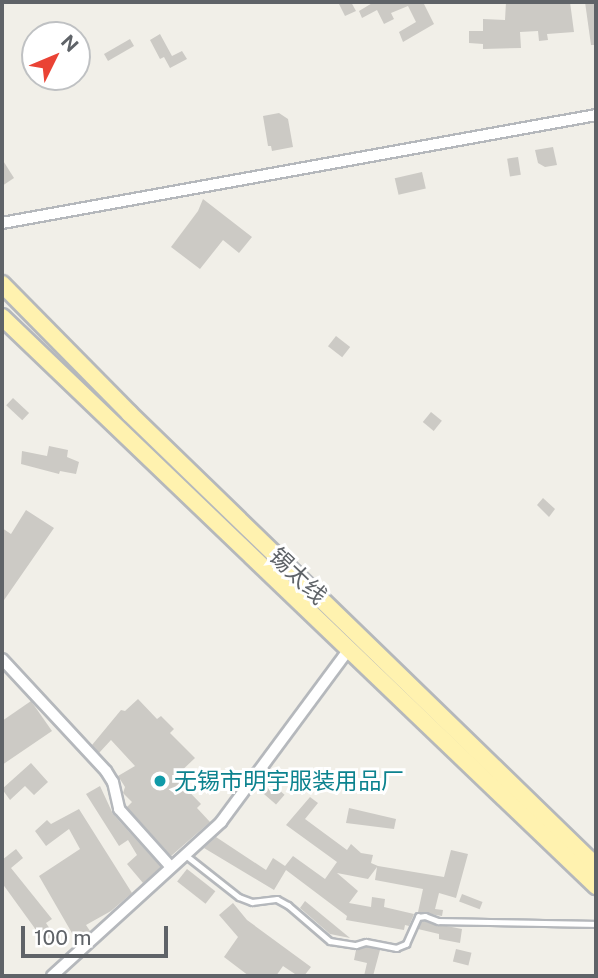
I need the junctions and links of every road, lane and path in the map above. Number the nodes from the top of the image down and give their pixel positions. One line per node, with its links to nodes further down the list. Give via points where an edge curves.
1 (596, 116): 2 (street)
2 (2, 223)
3 (2, 284): 9 (main road, 锡太线)
4 (2, 317): 5 (main road, 锡太线)
5 (349, 649): 7 (street, via 221,822); 10 (main road, 锡太线)
6 (2, 659): 8 (street, via 106,771 119,808)
7 (187, 856): 8 (street); 11 (lane, via 239,897 288,905 330,941 396,948 406,944 418,917 425,916 438,921)
8 (170, 866): 12 (street)
9 (596, 866)
10 (596, 886)
11 (596, 925)
12 (52, 976)

